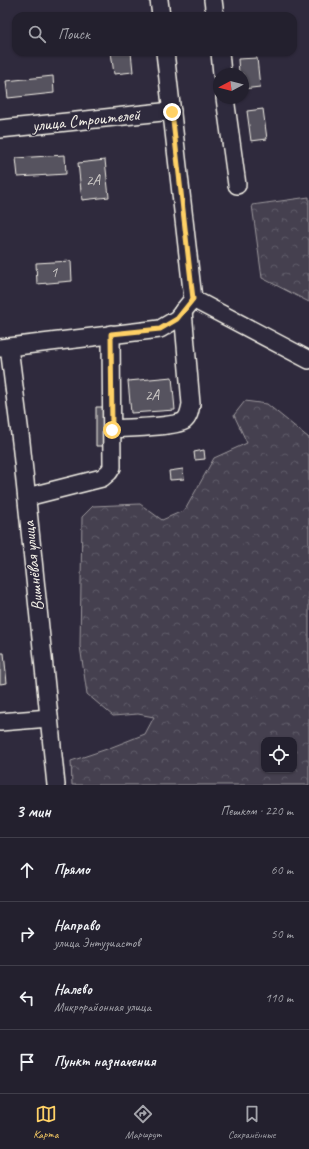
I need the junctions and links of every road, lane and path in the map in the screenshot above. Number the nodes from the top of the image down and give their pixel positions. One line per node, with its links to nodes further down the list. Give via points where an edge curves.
1 (159, 0): 3 (street)
2 (213, 0): 4 (street)
3 (160, 12)
4 (214, 12)
5 (165, 56): 9 (street)
6 (220, 56): 7 (street)
7 (221, 68)
8 (227, 104): 11 (street)
9 (172, 112): 10 (street, улица Строителей); 12 (street)
10 (0, 129)
11 (237, 185)
12 (188, 305): 13 (street, via 177,319 160,329); 15 (street); 16 (street, via 190,413 184,421 173,424)
13 (111, 334): 14 (street); 16 (street)
14 (5, 347): 17 (street, Вишнёвая улица)
15 (309, 360)
16 (112, 430): 17 (street, via 112,466 102,478)
17 (26, 497): 18 (street, Вишнёвая улица)
18 (49, 718): 19 (street); 20 (street, Вишнёвая улица)
19 (0, 722)
20 (56, 785)

